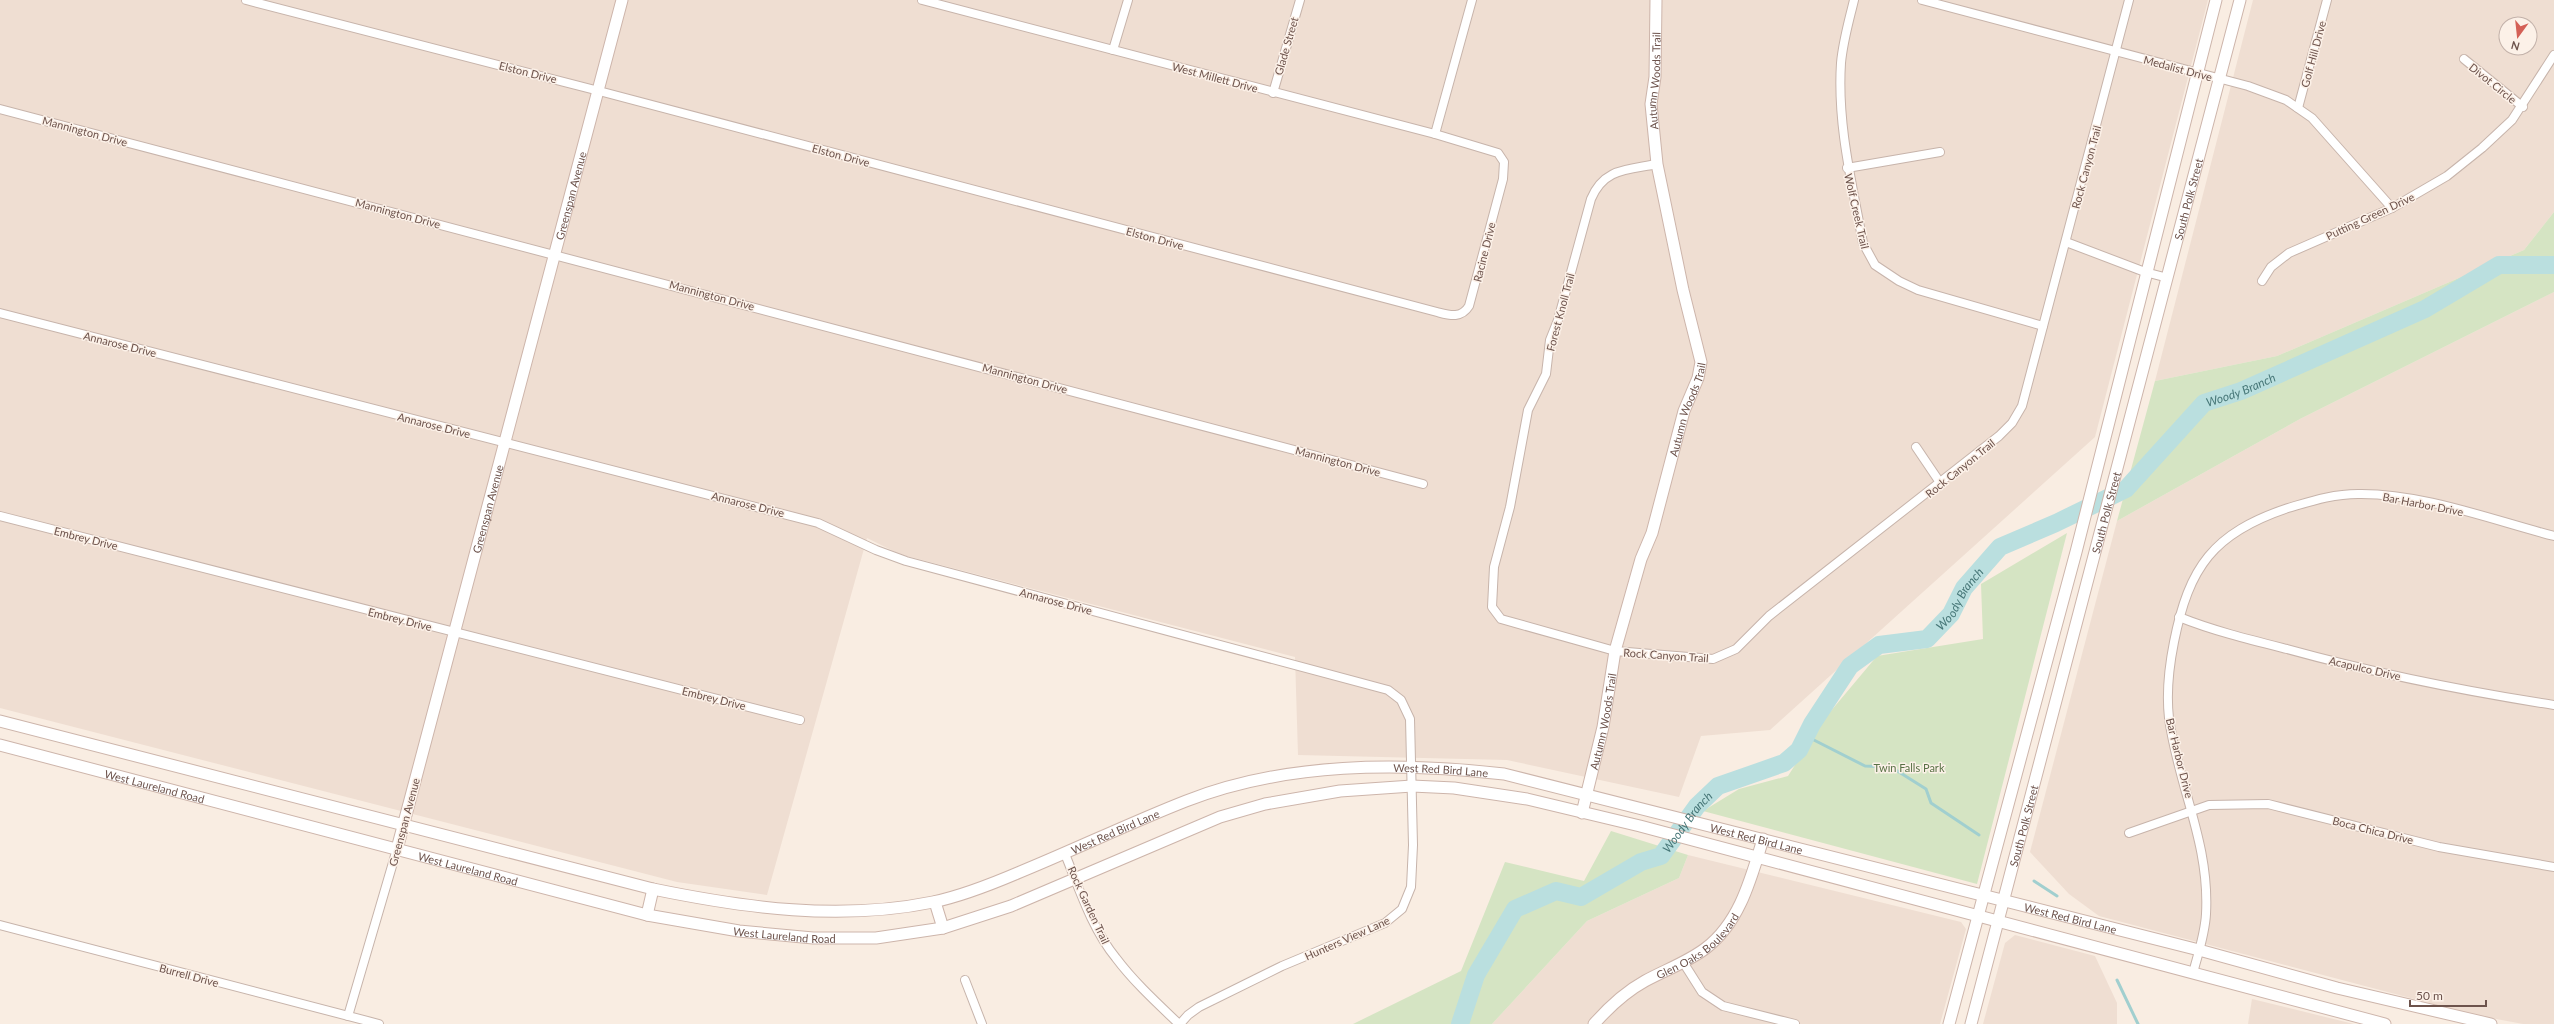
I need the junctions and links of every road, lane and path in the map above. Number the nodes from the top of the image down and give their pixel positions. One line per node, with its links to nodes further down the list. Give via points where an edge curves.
1 (246, 0): 21 (street, Elston Drive)
2 (622, 0): 21 (main road, Greenspan Avenue)
3 (922, 0): 14 (street, West Millett Drive)
4 (1128, 0): 15 (street)
5 (1300, 0): 22 (street, Glade Street)
6 (1472, 0): 26 (street)
7 (1656, 0): 29 (main road, Autumn Woods Trail, via 1655,77 1651,104)
8 (1854, 0): 30 (street, Wolf Creek Trail, via 1842,61 1840,91)
9 (1922, 0): 16 (street, Medalist Drive)
10 (2129, 0): 16 (street, Rock Canyon Trail)
11 (2216, 0): 19 (main road, South Polk Street)
12 (2240, 0): 20 (main road, South Polk Street)
13 (2327, 0): 24 (street, Golf Hill Drive)
14 (953, 3): 15 (street, West Millett Drive)
15 (1113, 50): 22 (street, West Millett Drive)
16 (2116, 51): 19 (street, Medalist Drive); 32 (street, Rock Canyon Trail)
17 (2554, 55): 23 (street, Putting Green Drive)
18 (2464, 59): 23 (street, Divot Circle)
19 (2198, 73): 20 (street, Medalist Drive); 34 (main road, South Polk Street)
20 (2220, 79): 24 (street, Medalist Drive, via 2268,93); 35 (main road, South Polk Street)
21 (599, 91): 33 (main road, Greenspan Avenue); 37 (street, Elston Drive)
22 (1273, 93): 26 (street, West Millett Drive)
23 (2523, 107): 31 (street, Putting Green Drive, via 2497,134 2454,170)
24 (2298, 108): 31 (street, Medalist Drive, via 2325,131)
25 (0, 109): 33 (street, Mannington Drive)
26 (1434, 134): 28 (street, West Millett Drive, via 1498,153)
27 (1940, 152): 30 (street)
28 (1504, 162): 37 (street, Racine Drive, via 1503,179 1469,306 1465,313 1458,315)
29 (1657, 164): 47 (street, Forest Knoll Trail, via 1611,173 1597,185 1550,340 1546,374 1528,410 1510,507 1494,567 1492,596 1492,607 1501,619); 49 (main road, Autumn Woods Trail, via 1701,362 1698,378 1684,411 1652,532 1641,559)
30 (1847, 168): 39 (street, Wolf Creek Trail, via 1862,243 1867,254 1884,273 1918,290)
31 (2392, 208): 36 (street, Putting Green Drive, via 2289,253 2271,267)
32 (2066, 242): 34 (street); 39 (street, Rock Canyon Trail)
33 (554, 254): 40 (main road, Greenspan Avenue); 42 (street, Mannington Drive)
34 (2145, 272): 35 (street); 68 (main road, South Polk Street, via 2076,552)
35 (2168, 278): 69 (main road, South Polk Street)
36 (2262, 282)
37 (1437, 312)
38 (0, 313): 40 (street, Annarose Drive)
39 (2043, 326): 43 (street, Rock Canyon Trail, via 2018,414 1999,436)
40 (504, 443): 48 (main road, Greenspan Avenue); 54 (street, Annarose Drive, via 818,523 906,561 1388,690 1395,694 1407,709 1410,719)
41 (1916, 446): 43 (street)
42 (1423, 484)
43 (1941, 484): 49 (street, Rock Canyon Trail, via 1769,616 1736,649 1713,659)
44 (0, 516): 48 (street, Embrey Drive)
45 (2554, 536): 46 (street, Bar Harbor Drive, via 2462,511 2387,495 2359,494 2321,498 2252,522 2220,544 2209,554 2193,578)
46 (2179, 617): 50 (street, Acapulco Drive, via 2345,664); 57 (street, Bar Harbor Drive, via 2168,670 2169,718)
47 (1522, 625): 49 (street, Rock Canyon Trail)
48 (454, 632): 51 (street, Embrey Drive); 59 (main road, Greenspan Avenue)
49 (1615, 651): 56 (main road, Autumn Woods Trail, via 1603,727)
50 (2554, 705)
51 (800, 720)
52 (0, 721): 59 (main road)
53 (0, 745): 62 (main road, West Laureland Road)
54 (1412, 767): 55 (street, Annarose Drive); 56 (main road, West Red Bird Lane, via 1504,774); 63 (main road, West Red Bird Lane, via 1265,777 1188,801)
55 (1412, 786): 58 (main road, West Red Bird Lane, via 1495,793); 66 (main road, West Red Bird Lane, via 1340,791 1265,804 1220,817); 83 (street, Hunters View Lane, via 1411,887 1409,897 1399,913 1386,923 1282,966 1199,1007)
56 (1587, 794): 58 (main road, Autumn Woods Trail); 61 (main road, West Red Bird Lane)
57 (2193, 810): 60 (street, Boca Chica Drive); 65 (street, Boca Chica Drive, via 2226,803 2268,804 2439,847); 76 (street, Bar Harbor Drive, via 2205,872 2206,916)
58 (1582, 812): 64 (main road, West Red Bird Lane)
59 (404, 823): 62 (main road, Greenspan Avenue); 67 (main road)
60 (2129, 833)
61 (1763, 839): 64 (main road, Glen Oaks Boulevard); 68 (main road, West Red Bird Lane)
62 (397, 849): 71 (main road, West Laureland Road); 80 (street, Greenspan Avenue)
63 (1065, 854): 66 (street, Rock Garden Trail); 70 (main road, West Red Bird Lane, via 996,882)
64 (1758, 857): 72 (main road, West Red Bird Lane); 77 (main road, Glen Oaks Boulevard, via 1742,902 1729,922 1707,947)
65 (2554, 867)
66 (1075, 878): 75 (main road, West Red Bird Lane, via 1011,906); 83 (street, Rock Garden Trail, via 1098,930 1115,958 1153,1000)
67 (653, 889): 70 (main road, via 745,904 843,913); 71 (main road)
68 (1985, 897): 69 (main road, West Red Bird Lane); 72 (main road, South Polk Street)
69 (2004, 901): 73 (main road, South Polk Street); 76 (main road, West Red Bird Lane)
70 (935, 902): 75 (main road)
71 (647, 915): 75 (main road, West Laureland Road, via 739,931 813,938 876,938)
72 (1979, 918): 73 (main road, West Red Bird Lane); 86 (main road, South Polk Street)
73 (1998, 922): 78 (main road, West Red Bird Lane); 87 (main road, South Polk Street)
74 (0, 925): 80 (street, Burrell Drive)
75 (943, 928)
76 (2199, 950): 78 (street, Bar Harbor Drive); 89 (main road, West Red Bird Lane, via 2337,988)
77 (1683, 962): 84 (main road, Glen Oaks Boulevard, via 1629,991); 85 (street, via 1697,986 1708,997 1723,1006)
78 (2193, 973): 88 (main road, West Red Bird Lane)
79 (965, 980): 82 (street)
80 (348, 1016): 81 (street, Burrell Drive)
81 (379, 1024)
82 (982, 1024)
83 (1180, 1024)
84 (1594, 1024)
85 (1795, 1024)
86 (1950, 1024)
87 (1971, 1024)
88 (2385, 1024)
89 (2491, 1024)

